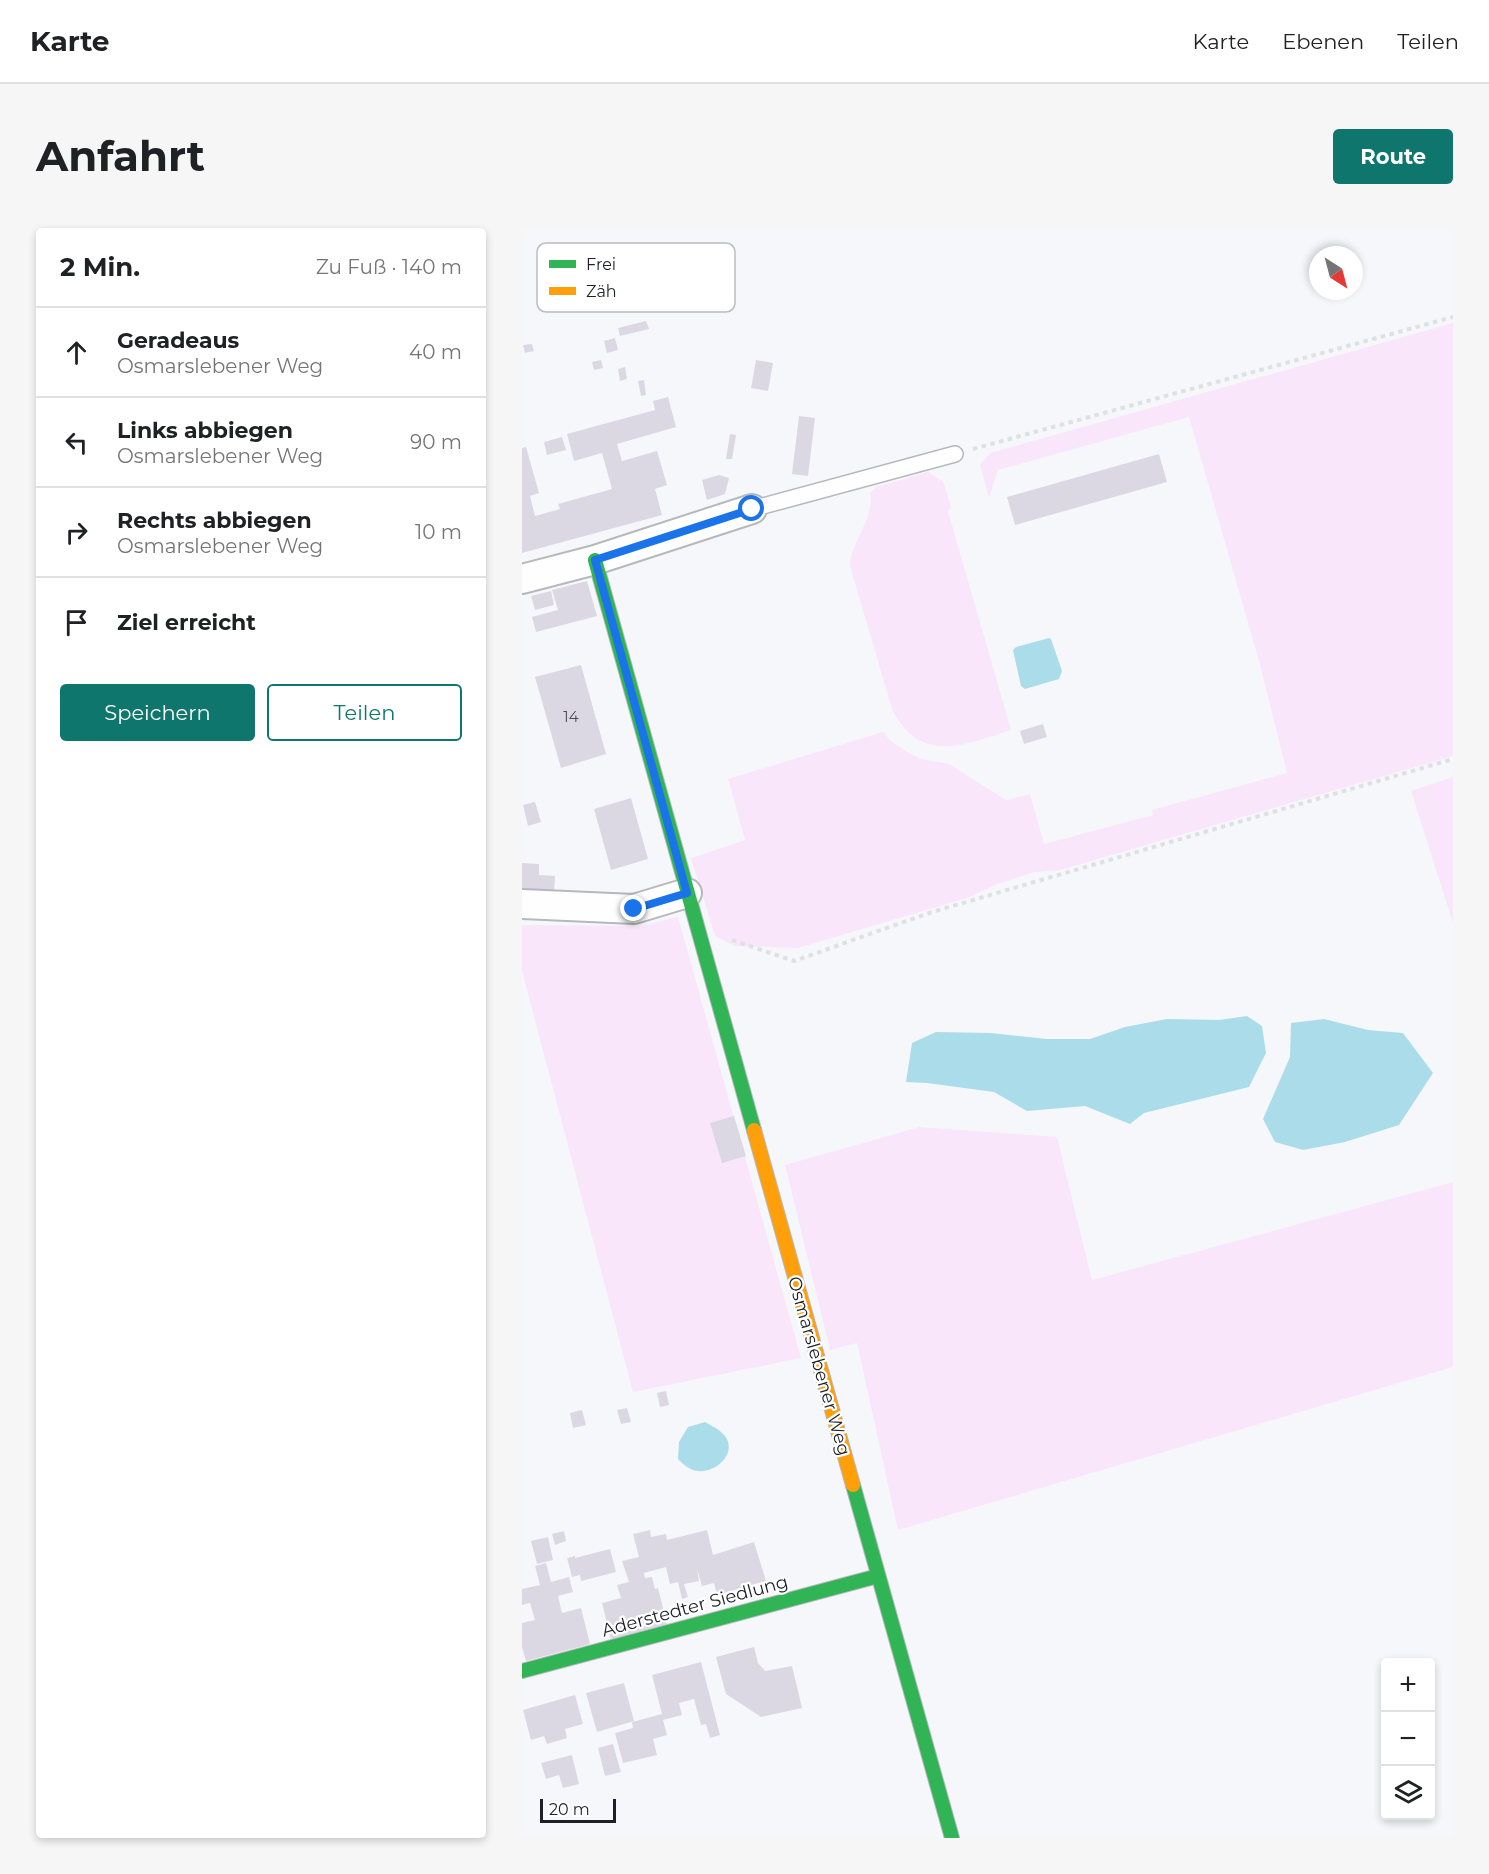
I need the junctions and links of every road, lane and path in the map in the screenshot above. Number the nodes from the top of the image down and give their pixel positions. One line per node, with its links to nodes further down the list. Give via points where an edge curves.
1 (1453, 317): 2 (path)
2 (955, 454): 3 (lane)
3 (752, 509): 4 (street)
4 (595, 560): 5 (street); 7 (street, Osmarslebener Weg)
5 (522, 579)
6 (1453, 759): 9 (path, via 929,913 794,961)
7 (687, 893): 8 (street, via 634,909); 9 (street, Osmarslebener Weg)
8 (522, 904)
9 (697, 928): 10 (street, Osmarslebener Weg)
10 (878, 1576): 11 (street, Aderstedter Siedlung); 12 (street, Osmarslebener Weg)
11 (522, 1671)
12 (952, 1838)

